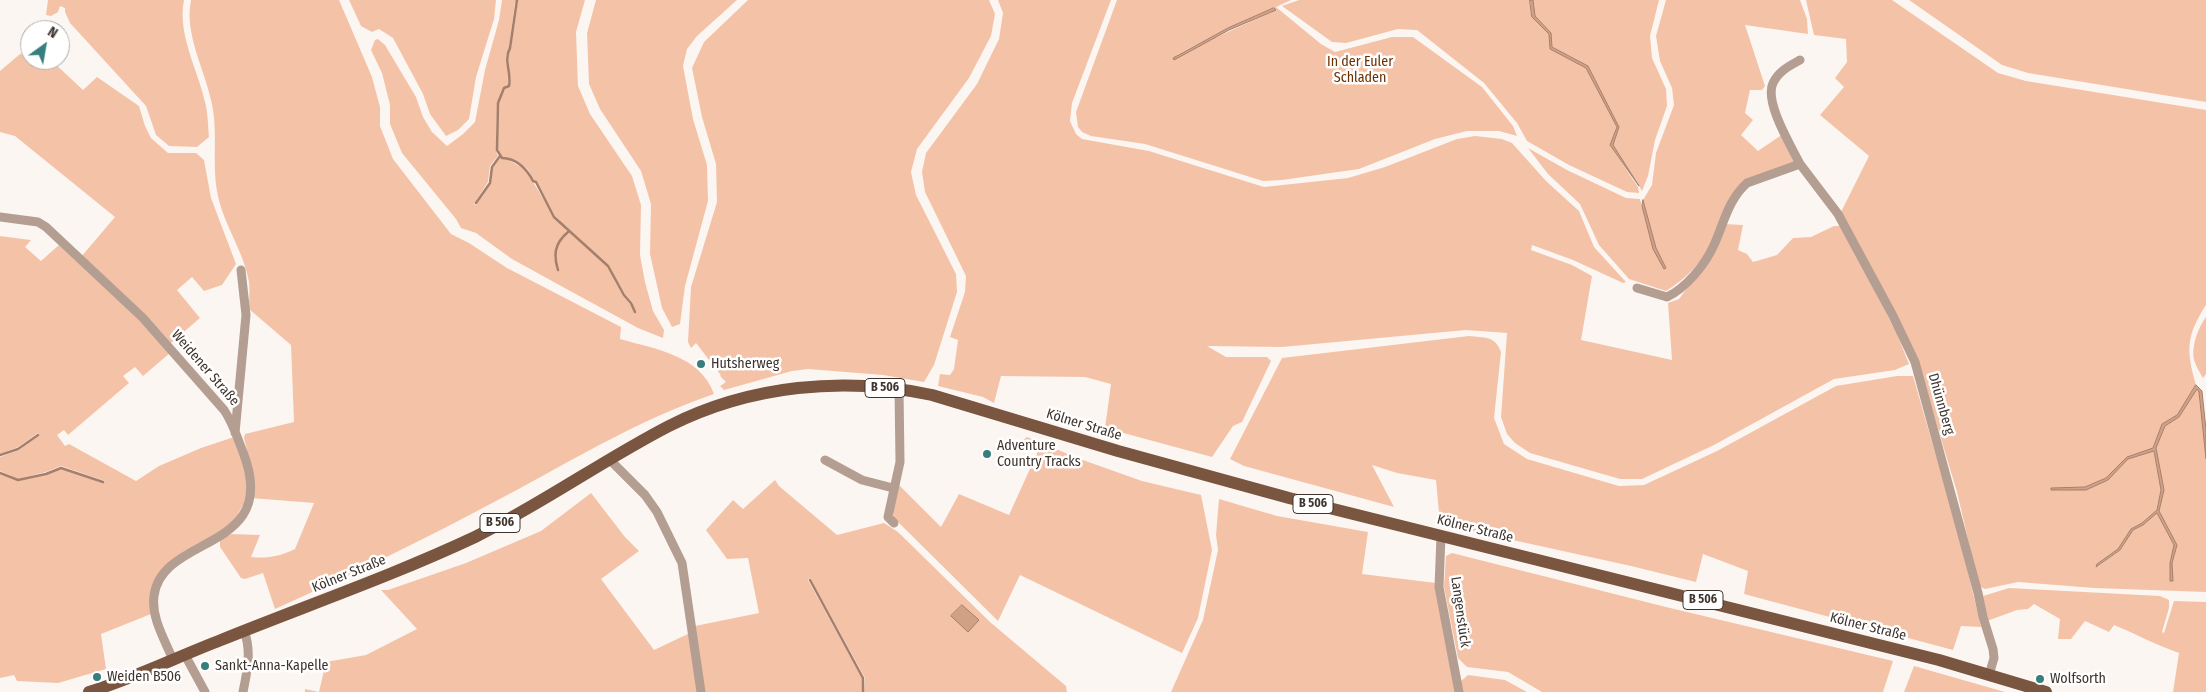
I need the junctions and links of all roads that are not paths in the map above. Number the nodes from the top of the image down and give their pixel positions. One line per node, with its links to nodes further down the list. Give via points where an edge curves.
1 (1800, 60): 2 (street, Dhünnberg, via 1783,69 1773,83 1771,94 1783,130)
2 (1800, 164): 5 (street, via 1752,181 1741,189 1730,205 1713,247 1694,275 1677,292 1667,297); 15 (street, Dhünnberg, via 1838,214 1915,362 1993,648)
3 (0, 217): 7 (street, Weidener Straße, via 38,222 46,227 143,318 224,410)
4 (241, 270): 7 (street, via 246,316)
5 (1637, 288)
6 (899, 389): 8 (main road, Kölner Straße / B 506, via 806,385 755,395 671,425); 10 (street, via 900,462); 12 (main road, Kölner Straße / B 506, via 940,397 1221,480)
7 (235, 433): 14 (street, Weidener Straße, via 250,475 250,493 242,513 229,531 175,562 156,585 154,613)
8 (610, 460): 13 (main road, Kölner Straße / B 506, via 476,536 417,563); 19 (street, via 645,495 671,536 682,563)
9 (825, 460): 10 (street, via 862,480)
10 (893, 488): 11 (street, via 888,517)
11 (894, 523)
12 (1441, 536): 15 (main road, Kölner Straße / B 506); 20 (street, Langenstück, via 1439,587)
13 (244, 631): 14 (main road, Kölner Straße / B 506); 18 (street, via 249,664)
14 (179, 658): 16 (main road, Kölner Straße / B 506); 17 (street, Weidener Straße)
15 (1989, 675): 21 (main road, Kölner Straße / B 506)
16 (89, 692)
17 (205, 692)
18 (243, 692)
19 (701, 692)
20 (1459, 692)
21 (2046, 692)

